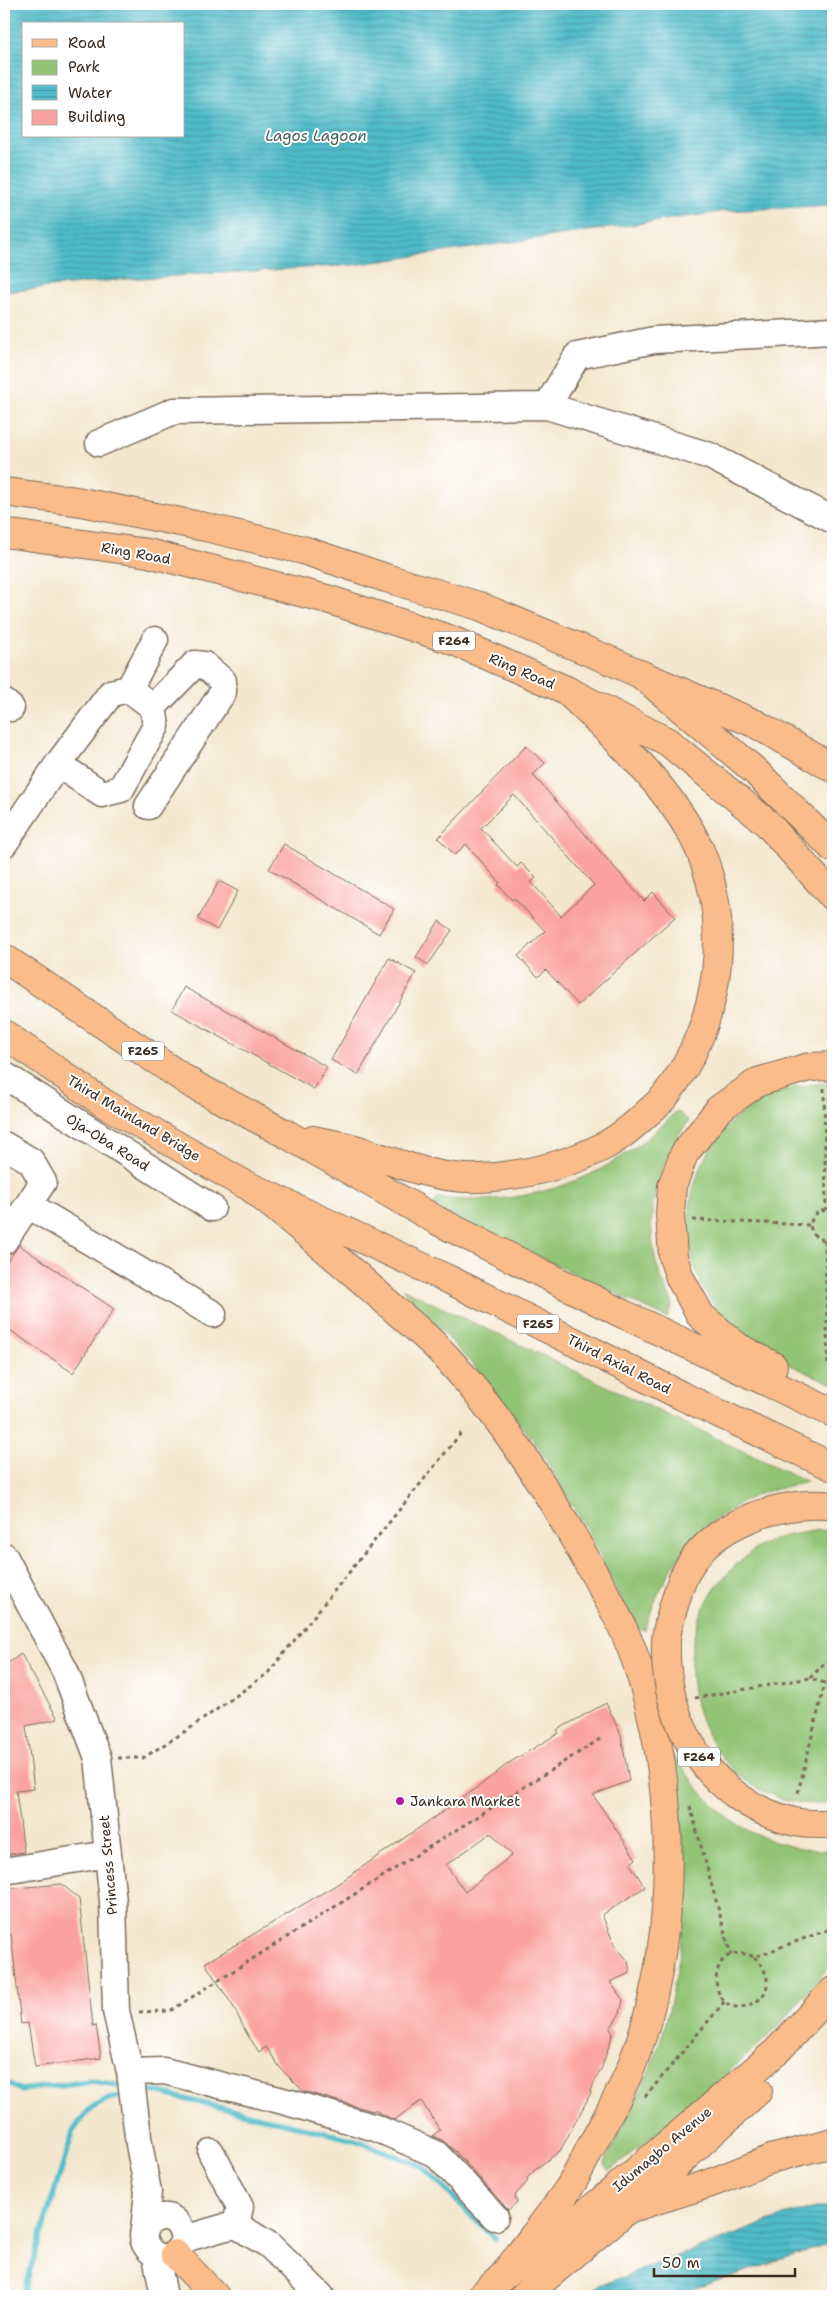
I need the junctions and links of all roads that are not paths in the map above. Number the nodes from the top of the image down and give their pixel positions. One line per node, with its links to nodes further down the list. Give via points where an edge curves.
1 (833, 331): 2 (street, via 654,340 577,356)
2 (547, 406): 3 (street, via 174,411); 5 (street, via 710,456)
3 (100, 443)
4 (4, 492): 8 (main road, via 76,501 303,550 479,606)
5 (833, 520)
6 (4, 533): 10 (main road, Ring Road / F264, via 148,553 327,599 449,639)
7 (155, 640): 9 (street)
8 (642, 675): 13 (main road, via 756,724); 16 (main road, via 755,771)
9 (129, 689): 11 (street); 12 (street, via 112,693)
10 (566, 690): 17 (main road, Ring Road / F264, via 668,742 767,823); 22 (main road, via 663,790 692,835 712,891 719,954 713,992 705,1026 665,1097 607,1145 558,1165 522,1175 476,1178 420,1171 352,1148)
11 (153, 707): 12 (street, via 156,726 121,789 102,794); 14 (street, via 195,664 204,665 223,681 223,692)
12 (58, 764): 15 (street)
13 (833, 768)
14 (148, 806)
15 (4, 844)
16 (833, 848)
17 (833, 897)
18 (4, 958): 22 (main road, F265, via 192,1084)
19 (4, 1034): 24 (main road, Third Mainland Bridge / F265, via 105,1104)
20 (4, 1075): 26 (street, Oja-Oba Road)
21 (829, 1075): 29 (main road, via 809,1067 758,1082 719,1109 684,1154 672,1186 670,1214 672,1244 680,1278 701,1316 738,1347)
22 (288, 1135): 30 (main road, F265, via 446,1226)
23 (4, 1145): 25 (street, via 31,1162 42,1182)
24 (245, 1184): 31 (main road, Third Axial Road / F265); 47 (main road, via 358,1275 446,1356 484,1401 546,1487 614,1608 635,1658 650,1710 662,1769 667,1827 667,1896 660,1955 647,2016 633,2062 570,2185)
25 (28, 1205): 27 (street); 28 (street)
26 (212, 1208)
27 (4, 1242)
28 (212, 1314)
29 (833, 1399)
30 (833, 1413)
31 (833, 1467)
32 (833, 1506): 34 (main road, F264, bridge, via 790,1508 749,1518 720,1533 686,1571 672,1608 666,1640 669,1692 680,1726 698,1757 725,1787 757,1807 796,1822)
33 (6, 1567): 35 (street, Princess Street, via 65,1671 98,1758)
34 (833, 1824)
35 (108, 1854): 36 (street); 39 (street, Princess Street, via 113,1902 116,2011)
36 (4, 1872)
37 (833, 1991): 47 (main road, Idumagbo Avenue, via 776,2052 594,2207)
38 (833, 2017): 43 (main road, Idumagbo Avenue, via 778,2073)
39 (130, 2072): 42 (street, Princess Street); 44 (street, via 164,2071 376,2128 436,2154)
40 (833, 2142): 43 (main road, via 774,2158 711,2183)
41 (211, 2152): 45 (street, via 240,2207)
42 (148, 2192): 46 (street); 46 (street, Princess Street, via 143,2240 147,2250)
43 (628, 2208): 52 (main road, Idumagbo Avenue)
44 (495, 2217)
45 (236, 2225): 46 (street); 50 (street, via 269,2246)
46 (171, 2242): 48 (street); 49 (main road)
47 (503, 2276): 51 (main road, Idumagbo Avenue)
48 (164, 2296)
49 (214, 2296)
50 (321, 2296)
51 (481, 2296)
52 (524, 2296)

